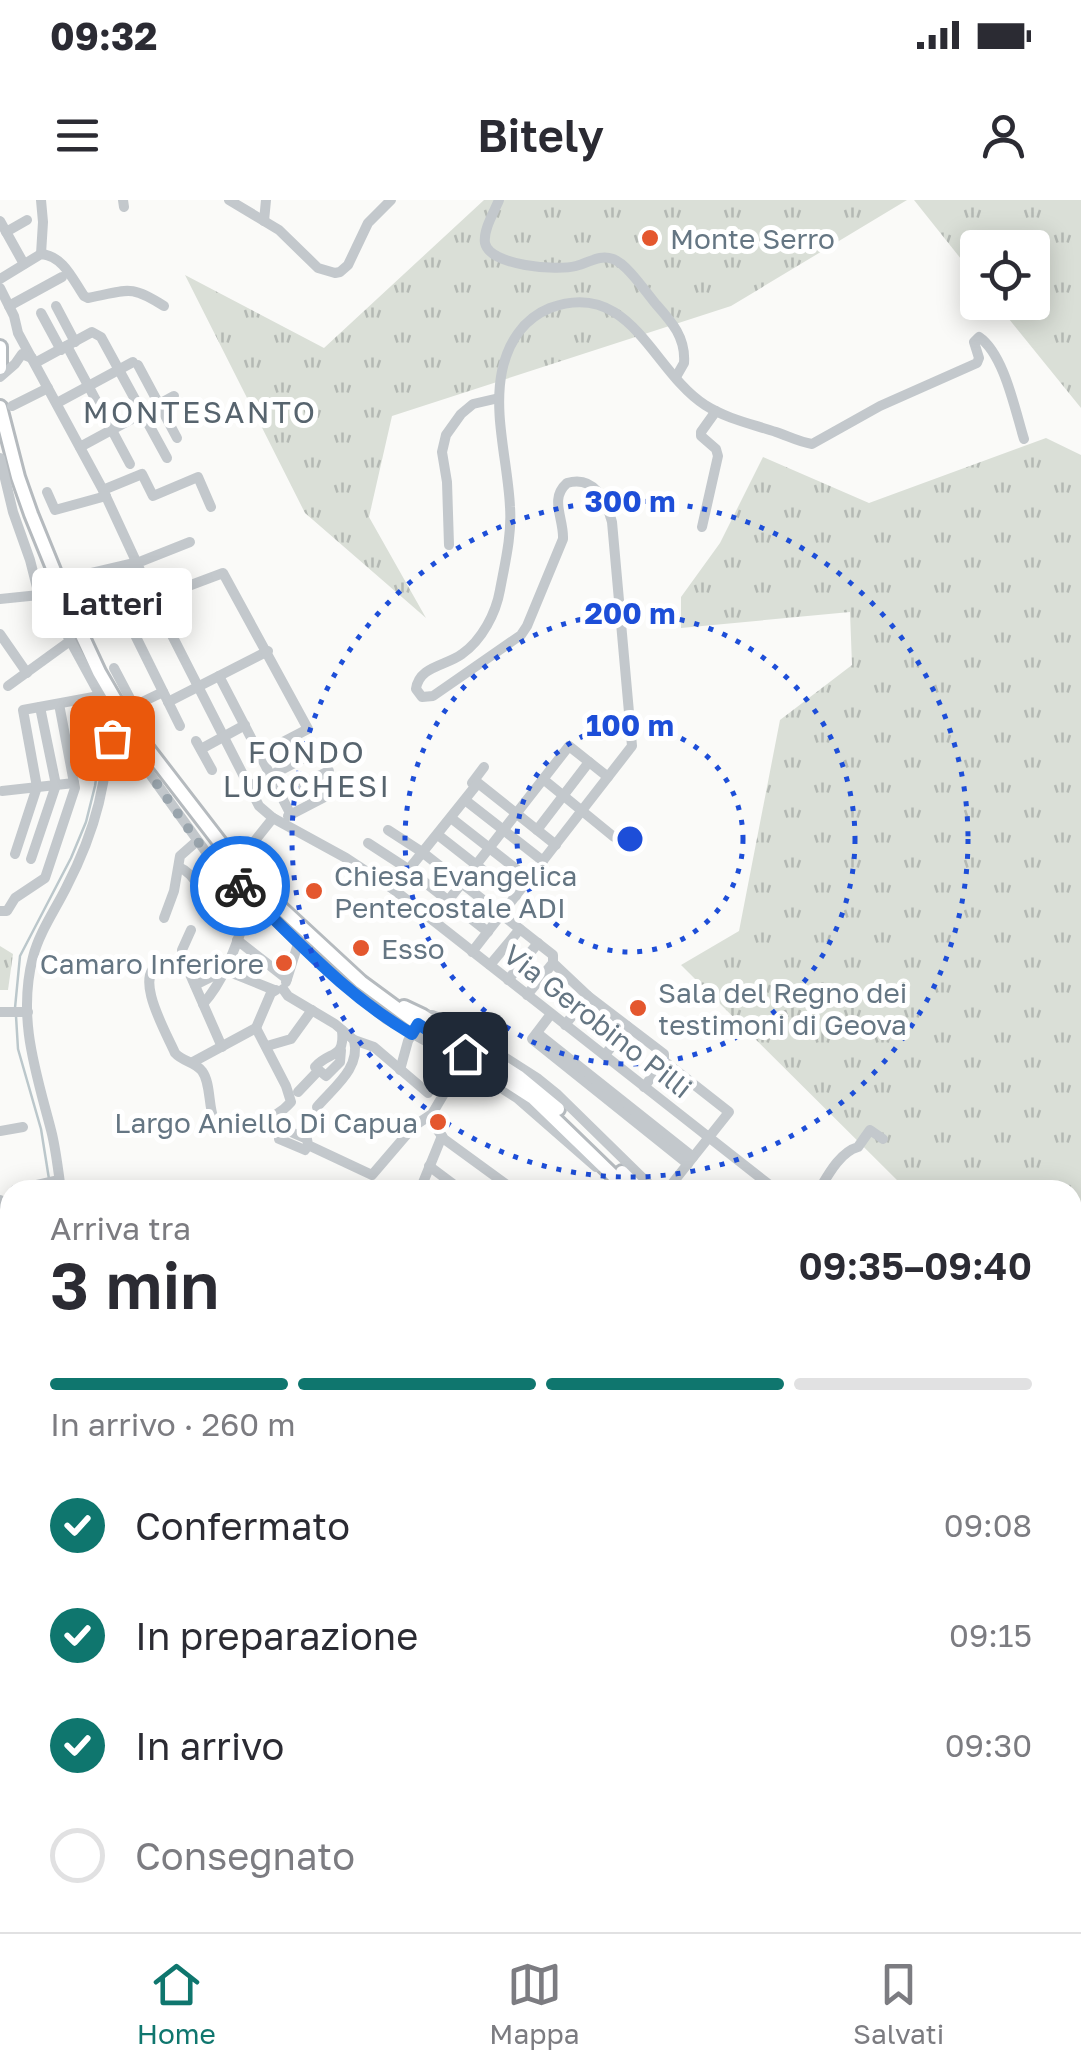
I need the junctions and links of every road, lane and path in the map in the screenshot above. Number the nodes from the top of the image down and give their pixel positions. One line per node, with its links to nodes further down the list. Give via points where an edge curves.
1 (40, 200): 9 (street)
2 (230, 200): 7 (street)
3 (266, 200): 7 (street)
4 (499, 200): 24 (street, via 484,239 491,254 552,268 599,257 617,261 680,334 685,356)
5 (386, 201): 7 (street, via 348,265 334,273 312,264)
6 (27, 220): 8 (street)
7 (264, 221)
8 (3, 226): 10 (street)
9 (40, 254): 10 (street); 16 (street, via 60,261 88,298 134,290)
10 (24, 264): 12 (street)
11 (62, 277): 14 (street)
12 (0, 279)
13 (0, 288): 14 (street, Via Gerobino Pilli)
14 (9, 306): 18 (street, Via Gerobino Pilli)
15 (56, 306): 19 (street)
16 (164, 306)
17 (41, 314): 19 (street)
18 (18, 333): 21 (street, Via Gerobino Pilli); 23 (street)
19 (68, 346): 21 (street); 22 (street, via 92,332); 25 (street)
20 (0, 348): 23 (main road)
21 (34, 361): 23 (street, via 22,354); 26 (street, Via Gerobino Pilli)
22 (119, 370): 25 (street); 30 (street, via 136,363); 33 (street)
23 (3, 372)
24 (676, 376): 28 (street, via 630,323 600,306 575,302 524,324 507,355); 32 (street)
25 (88, 386): 29 (street); 34 (street)
26 (48, 388): 29 (street, Via Gerobino Pilli); 31 (street)
27 (174, 396): 30 (street)
28 (499, 398): 48 (street, via 474,404 446,435); 79 (street, via 510,529 498,602 466,651 422,675 418,692 434,696 524,631 562,539 558,493 567,482 584,481 598,491 612,522 632,746)
29 (57, 404): 37 (street, Via Gerobino Pilli)
30 (159, 404): 33 (street); 35 (street)
31 (6, 406): 66 (main road, via 21,486)
32 (716, 411): 36 (street, via 812,444 977,364 979,337 996,356); 46 (street, via 701,432 718,456)
33 (142, 413): 34 (street); 39 (street)
34 (112, 430): 37 (street); 40 (street)
35 (177, 438)
36 (1024, 439)
37 (80, 447): 42 (street, Via Gerobino Pilli)
38 (0, 458): 45 (street)
39 (167, 458)
40 (130, 464)
41 (47, 492): 42 (street, via 55,510)
42 (104, 493): 44 (street, via 142,474 154,496 198,477); 49 (street, Via Gerobino Pilli)
43 (0, 507): 45 (street)
44 (211, 507)
45 (13, 512): 51 (street)
46 (702, 527)
47 (190, 542): 49 (street)
48 (449, 545)
49 (137, 563): 50 (street); 52 (street, Via Gerobino Pilli)
50 (82, 575)
51 (39, 595): 53 (street); 55 (street)
52 (152, 598): 56 (street, via 223,572); 61 (street, Via Gerobino Pilli); 63 (street, via 125,610)
53 (0, 599)
54 (0, 634): 58 (street)
55 (70, 641): 58 (street); 62 (street)
56 (268, 652): 59 (street); 72 (street, via 308,729)
57 (114, 668): 63 (street, via 134,706)
58 (27, 673): 60 (street)
59 (220, 676): 61 (street); 68 (street)
60 (8, 686)
61 (197, 687): 63 (street); 70 (street, Via Gerobino Pilli)
62 (99, 696): 64 (street); 66 (street)
63 (166, 697): 67 (street)
64 (59, 704): 65 (street); 81 (street)
65 (40, 707): 82 (street); 84 (street, via 23,710)
66 (112, 708): 69 (street); 71 (street); 145 (main road, via 230,856 362,982)
67 (180, 726)
68 (245, 726): 70 (street); 72 (street)
69 (122, 734): 71 (street); 100 (street)
70 (222, 737): 76 (street, via 198,745); 83 (street, Via Gerobino Pilli)
71 (109, 743): 143 (street, via 97,815 34,952)
72 (260, 754): 78 (street)
73 (312, 754): 78 (street)
74 (590, 762): 79 (street); 80 (street, via 569,746); 88 (street)
75 (484, 767): 105 (street)
76 (212, 770)
77 (328, 770): 87 (street)
78 (271, 775): 83 (street); 87 (street)
79 (608, 777): 90 (street)
80 (543, 779): 88 (street); 91 (street)
81 (74, 783): 82 (street); 120 (street, via 44,878)
82 (56, 785): 84 (street); 107 (street)
83 (248, 787): 94 (street, Via Gerobino Pilli)
84 (37, 788): 86 (street); 106 (street)
85 (338, 790): 92 (street)
86 (2, 791)
87 (280, 794): 92 (street)
88 (563, 796): 90 (street); 97 (street)
89 (465, 800): 91 (street, via 478,783); 93 (street); 96 (street)
90 (582, 811): 99 (street); 103 (street)
91 (516, 813): 96 (street); 97 (street)
92 (291, 814): 94 (street)
93 (451, 818): 98 (street); 104 (street)
94 (276, 820): 101 (street); 115 (street, Via Gerobino Pilli)
95 (388, 830): 105 (street)
96 (503, 830): 104 (street); 108 (street)
97 (537, 830): 103 (street)
98 (438, 835): 105 (street); 109 (street)
99 (614, 837)
100 (197, 841): 110 (street, via 180,856); 113 (street)
101 (253, 843)
102 (368, 843): 111 (street)
103 (556, 844): 108 (street)
104 (490, 848): 109 (street); 112 (street)
105 (422, 852): 111 (street); 114 (street)
106 (15, 854)
107 (31, 859)
108 (542, 862): 112 (street)
109 (476, 865): 114 (street); 116 (street)
110 (179, 867): 119 (street); 122 (street)
111 (408, 869): 115 (street); 118 (street)
112 (529, 879): 116 (street)
113 (236, 881): 117 (street); 119 (street)
114 (462, 884): 118 (street); 121 (street)
115 (393, 889): 123 (street, Via Gerobino Pilli)
116 (516, 896): 121 (street)
117 (253, 898): 124 (street); 130 (street)
118 (448, 901): 123 (street); 127 (street)
119 (216, 903): 124 (street)
120 (0, 911)
121 (501, 914): 125 (street); 127 (street)
122 (164, 918)
123 (433, 920): 131 (street, Via Gerobino Pilli)
124 (242, 928): 128 (street)
125 (520, 929): 129 (street); 134 (street)
126 (191, 930): 133 (street, via 182,950)
127 (488, 932): 131 (street)
128 (237, 940): 135 (street); 138 (street)
129 (538, 943): 132 (street); 136 (street)
130 (298, 944): 138 (street); 145 (street, via 375,1011)
131 (472, 952): 134 (street, Via Gerobino Pilli)
132 (553, 963): 139 (street); 140 (street)
133 (186, 965): 137 (street); 156 (street, via 158,965 148,984 175,1052)
134 (490, 966): 136 (street, Via Gerobino Pilli)
135 (231, 973): 137 (street); 138 (street); 141 (street)
136 (508, 980): 139 (street, Via Gerobino Pilli)
137 (195, 986): 141 (street)
138 (282, 986): 142 (street); 148 (street, via 271,993)
139 (527, 994): 144 (street, Via Gerobino Pilli)
140 (588, 996): 146 (street); 147 (street)
141 (203, 1004): 151 (street)
142 (312, 1010): 149 (street); 152 (street, via 291,1040)
143 (15, 1012): 175 (street, via 52,1134)
144 (551, 1014): 146 (street, Via Gerobino Pilli); 173 (street, via 536,1033)
145 (418, 1024): 158 (street); 159 (street); 180 (main road, via 533,1098); 181 (main road, via 539,1092); 182 (street, via 436,1016 450,1022 537,1078)
146 (565, 1025): 154 (street, Via Gerobino Pilli)
147 (627, 1026): 154 (street); 155 (street, via 664,1054)
148 (256, 1028): 151 (street); 152 (street)
149 (342, 1028): 150 (street); 161 (street, via 340,1050 318,1062 319,1072)
150 (354, 1040): 153 (street); 157 (street)
151 (222, 1046): 156 (street)
152 (266, 1046): 156 (street, via 291,1102 263,1122 212,1118 206,1078)
153 (374, 1046): 157 (street); 159 (street)
154 (605, 1055): 160 (street, Via Gerobino Pilli)
155 (664, 1061): 160 (street); 168 (street, via 730,1112)
156 (193, 1062)
157 (352, 1066): 163 (street)
158 (469, 1067): 164 (street, via 452,1080); 179 (street, via 526,1104)
159 (400, 1070): 162 (street)
160 (644, 1086): 168 (street, Via Gerobino Pilli)
161 (298, 1092)
162 (428, 1093)
163 (317, 1107)
164 (429, 1118): 170 (street); 172 (street, via 372,1175)
165 (277, 1126): 172 (street, via 307,1138)
166 (23, 1127): 167 (street)
167 (0, 1131)
168 (709, 1137): 173 (street); 184 (street, Via Gerobino Pilli)
169 (279, 1139): 172 (street)
170 (441, 1139): 174 (street); 178 (street)
171 (884, 1139): 185 (street, via 870,1130)
172 (308, 1146)
173 (691, 1161): 183 (street)
174 (429, 1166): 176 (street); 177 (street)
175 (55, 1180)
176 (424, 1180)
177 (448, 1180)
178 (500, 1180)
179 (608, 1180)
180 (618, 1180)
181 (630, 1180)
182 (645, 1180)
183 (675, 1180)
184 (763, 1180)
185 (826, 1180)

